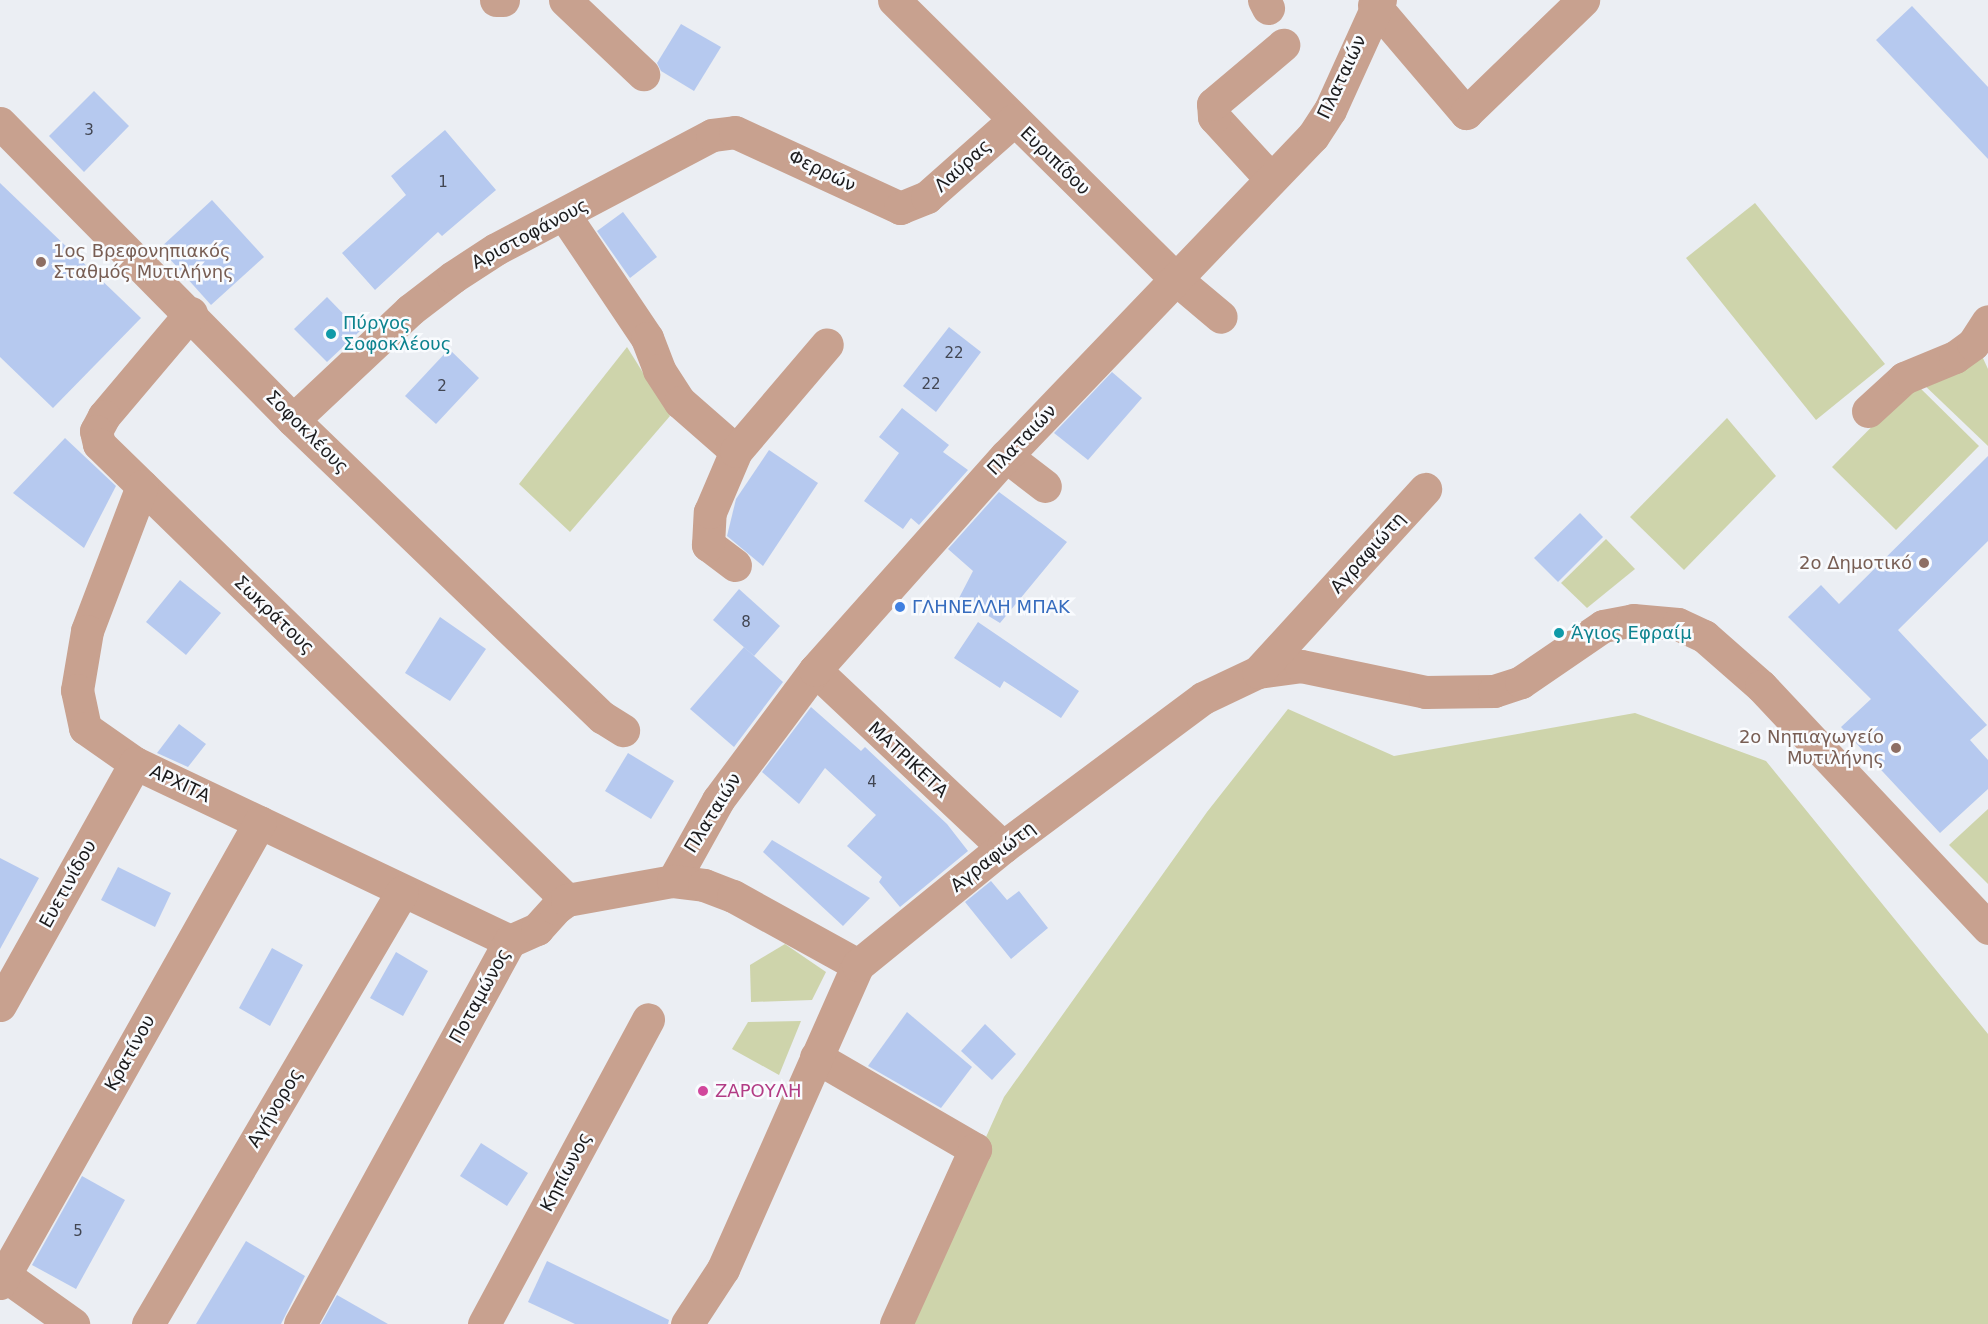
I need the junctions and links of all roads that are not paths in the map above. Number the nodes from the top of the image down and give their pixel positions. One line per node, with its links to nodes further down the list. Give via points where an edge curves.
1 (496, 0): 2 (street)
2 (503, 0)
3 (565, 0): 8 (street)
4 (894, 0): 9 (street, Ευριπίδου)
5 (1583, 0): 6 (street, via 1466,113)
6 (1377, 3): 12 (street, Πλαταιών, via 1330,110 1313,136)
7 (1283, 45): 12 (street, via 1213,104 1214,117)
8 (643, 74)
9 (1014, 120): 13 (street, Λαύρας, via 927,197); 15 (street, Ευριπίδου)
10 (0, 123): 16 (street, Σοφοκλέους)
11 (735, 132): 13 (street, Φερρών, via 885,202); 14 (street, Αριστοφάνους, via 712,135)
12 (1271, 179): 15 (street, Πλαταιών)
13 (909, 208)
14 (565, 216): 21 (street, Αριστοφάνους, via 496,249 453,277 410,310); 22 (street, via 647,338 659,370 680,402)
15 (1177, 280): 17 (street, Ευριπίδου); 23 (street, Πλαταιών)
16 (191, 313): 21 (street, Σοφοκλέους); 24 (street, Σωκράτους, via 96,431 99,444)
17 (1221, 317)
18 (1988, 321): 20 (street, via 1972,344 1955,357 1904,378)
19 (827, 344): 22 (street)
20 (1868, 411)
21 (293, 420): 30 (street, Σοφοκλέους, via 602,717)
22 (736, 451): 27 (street, via 710,512 708,545)
23 (1006, 456): 25 (street); 28 (street, Πλαταιών)
24 (142, 486): 31 (street, ΑΡΧΙΤΑ, via 93,609 77,690 85,728); 36 (street, Σωκράτους)
25 (1045, 486)
26 (1425, 489): 29 (street, Αγραφιώτη)
27 (735, 565)
28 (815, 670): 33 (street, ΜΑΤΡΙΚΕΤΑ); 34 (street, Πλαταιών, via 718,800)
29 (1258, 672): 33 (street, Αγραφιώτη, via 1203,699); 37 (street, via 1301,666 1425,692 1494,691 1521,682 1603,626 1633,620 1678,624 1704,636 1761,686)
30 (623, 730)
31 (135, 763): 32 (street, ΑΡΧΙΤΑ); 40 (street, Ευετινίδου)
32 (260, 822): 35 (street, ΑΡΧΙΤΑ); 43 (street, Κρατίνου)
33 (1003, 847): 39 (street, Αγραφιώτη)
34 (673, 881): 36 (street); 39 (street, via 725,892)
35 (402, 892): 38 (street, ΑΡΧΙΤΑ); 45 (street, Αγήνορος)
36 (567, 900): 38 (street, Ποταμώνος, via 537,928)
37 (1988, 928)
38 (510, 941): 46 (street, Ποταμώνος)
39 (858, 965): 42 (street, Αγραφιώτη)
40 (0, 1005)
41 (648, 1019): 47 (street, Κηπίωνος)
42 (816, 1057): 48 (street, Αγραφιώτη, via 723,1269); 49 (street, via 975,1149)
43 (1, 1277): 44 (street)
44 (73, 1324)
45 (148, 1324)
46 (300, 1324)
47 (484, 1324)
48 (687, 1324)
49 (896, 1324)

